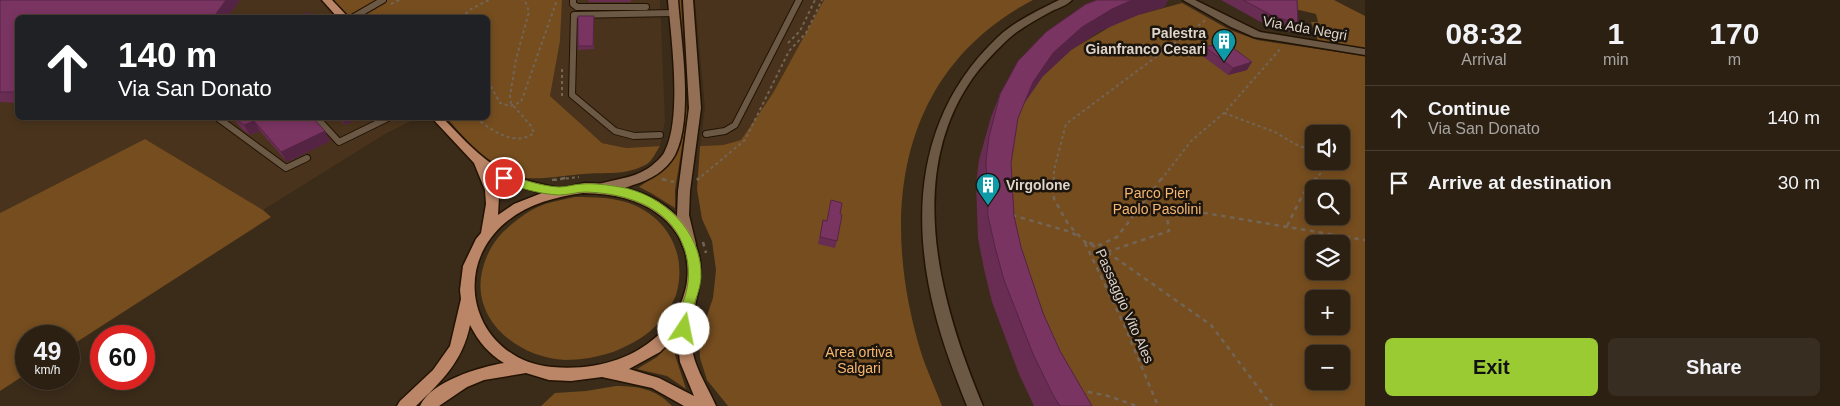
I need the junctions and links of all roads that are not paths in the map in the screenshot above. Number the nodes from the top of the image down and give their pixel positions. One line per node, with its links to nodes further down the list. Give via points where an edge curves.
1 (327, 0): 12 (main road)
2 (383, 0): 13 (lane)
3 (573, 0): 9 (lane, via 577,7)
4 (673, 0): 10 (main road)
5 (688, 0): 26 (main road, via 695,108 684,191)
6 (799, 0): 19 (lane, via 735,125 725,131)
7 (1067, 0): 35 (street, via 1019,26 974,70 948,112 931,168 927,214 933,272 949,340)
8 (1188, 0): 14 (street, Via Ada Negri, via 1258,35)
9 (646, 3): 11 (lane)
10 (673, 13): 11 (lane); 23 (main road, via 678,115 670,152 649,174)
11 (646, 14): 20 (lane, via 574,15 570,90 575,98 615,131 634,136)
12 (341, 15)
13 (357, 15)
14 (1365, 52)
15 (221, 120): 21 (lane, via 286,168)
16 (319, 120): 17 (lane, via 339,142)
17 (384, 120)
18 (440, 120): 22 (main road)
19 (706, 134)
20 (660, 135)
21 (307, 158)
22 (480, 162): 24 (main road, via 504,178 522,185); 25 (main road, via 492,187 492,212)
23 (600, 188): 24 (main road); 26 (main road, via 639,197 656,206 671,218)
24 (560, 191): 25 (main road, via 514,210)
25 (487, 234): 27 (main road, via 470,266)
26 (689, 244): 28 (main road, via 695,278)
27 (467, 301): 29 (main road, via 473,322 487,342 503,356); 31 (main road, via 455,352 443,370)
28 (686, 310): 30 (main road, via 659,344 619,367); 34 (main road, via 684,329 688,367)
29 (526, 367): 30 (main road, via 572,375); 32 (main road, via 467,378)
30 (600, 372): 33 (main road, via 647,379)
31 (405, 406)
32 (428, 406)
33 (696, 406)
34 (708, 406)
35 (975, 406)

